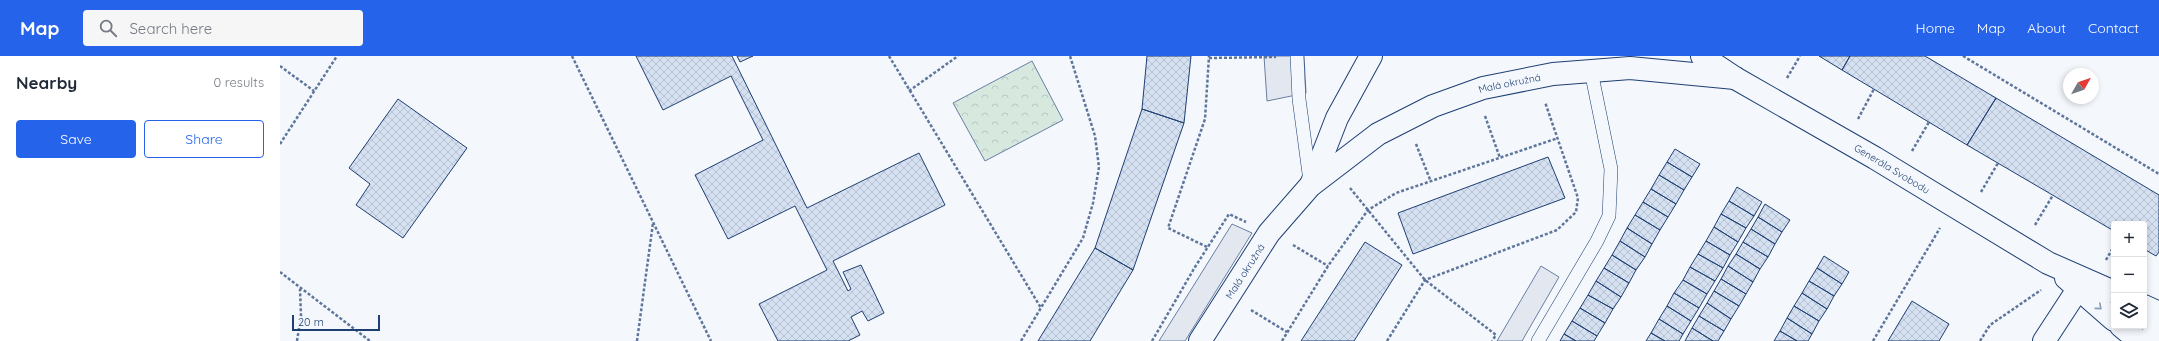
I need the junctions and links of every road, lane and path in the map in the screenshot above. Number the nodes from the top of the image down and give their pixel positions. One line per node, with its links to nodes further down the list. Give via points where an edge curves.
1 (337, 56): 18 (path)
2 (572, 56): 37 (path)
3 (889, 56): 19 (path)
4 (958, 56): 19 (path)
5 (1070, 56): 51 (path, via 1095,136 1099,167 1083,238)
6 (1297, 56): 11 (path); 32 (lane, via 1299,99)
7 (1371, 56): 32 (street, Malá okružná, via 1337,118)
8 (1702, 56): 15 (street, Generála Svobodu)
9 (1800, 56): 16 (path)
10 (1963, 56): 30 (path)
11 (1209, 57): 41 (path, via 1205,120 1168,228)
12 (280, 66): 18 (path)
13 (1591, 71): 14 (street, Malá okružná); 15 (street, Malá okružná, via 1630,68); 68 (lane, via 1611,169 1609,216)
14 (1536, 78): 24 (path); 29 (street, Malá okružná, via 1483,88 1432,106 1378,134)
15 (1735, 78): 42 (street, Generála Svobodu, via 1875,158)
16 (1786, 81)
17 (1874, 89): 21 (path)
18 (314, 91): 25 (path)
19 (909, 91): 51 (path)
20 (1485, 115): 27 (path)
21 (1857, 121)
22 (1929, 122): 26 (path)
23 (1414, 138): 31 (path)
24 (1558, 138): 27 (path); 45 (path, via 1578,198 1576,212 1568,222 1557,230)
25 (280, 144)
26 (1910, 155)
27 (1500, 158): 31 (path)
28 (1998, 163): 34 (path)
29 (1333, 168): 32 (street, Malá okružná); 35 (path)
30 (2159, 174)
31 (1431, 182): 35 (path, via 1396,194)
32 (1310, 186): 64 (street, Malá okružná, via 1268,233)
33 (2053, 195): 39 (path)
34 (1978, 196)
35 (1368, 210): 43 (path); 45 (path)
36 (1944, 221): 69 (path)
37 (653, 222): 60 (path); 61 (path)
38 (1248, 223): 41 (path, via 1229,214)
39 (2032, 230)
40 (1292, 244): 43 (path)
41 (1207, 248): 63 (path)
42 (2048, 263): 48 (street); 49 (street)
43 (1328, 266): 57 (path)
44 (280, 272): 47 (path)
45 (1425, 280): 66 (path); 67 (path, via 1496,335)
46 (2046, 286): 70 (path, via 1990,325)
47 (300, 289): 58 (path, via 301,316); 59 (path)
48 (2078, 289): 54 (street, one-way to 54); 71 (street)
49 (2111, 291)
50 (2147, 307): 53 (street)
51 (1041, 308): 62 (path)
52 (1250, 309): 57 (path)
53 (2159, 313)
54 (2111, 317)
55 (2159, 321): 73 (street, via 2155,326)
56 (2125, 329): 72 (street)
57 (1287, 332): 65 (path)
58 (297, 341)
59 (370, 341)
60 (637, 341)
61 (711, 341)
62 (1021, 341)
63 (1152, 341)
64 (1200, 341)
65 (1282, 341)
66 (1387, 341)
67 (1492, 341)
68 (1538, 341)
69 (1872, 341)
70 (1980, 341)
71 (2044, 341)
72 (2139, 341)
73 (2152, 341)

